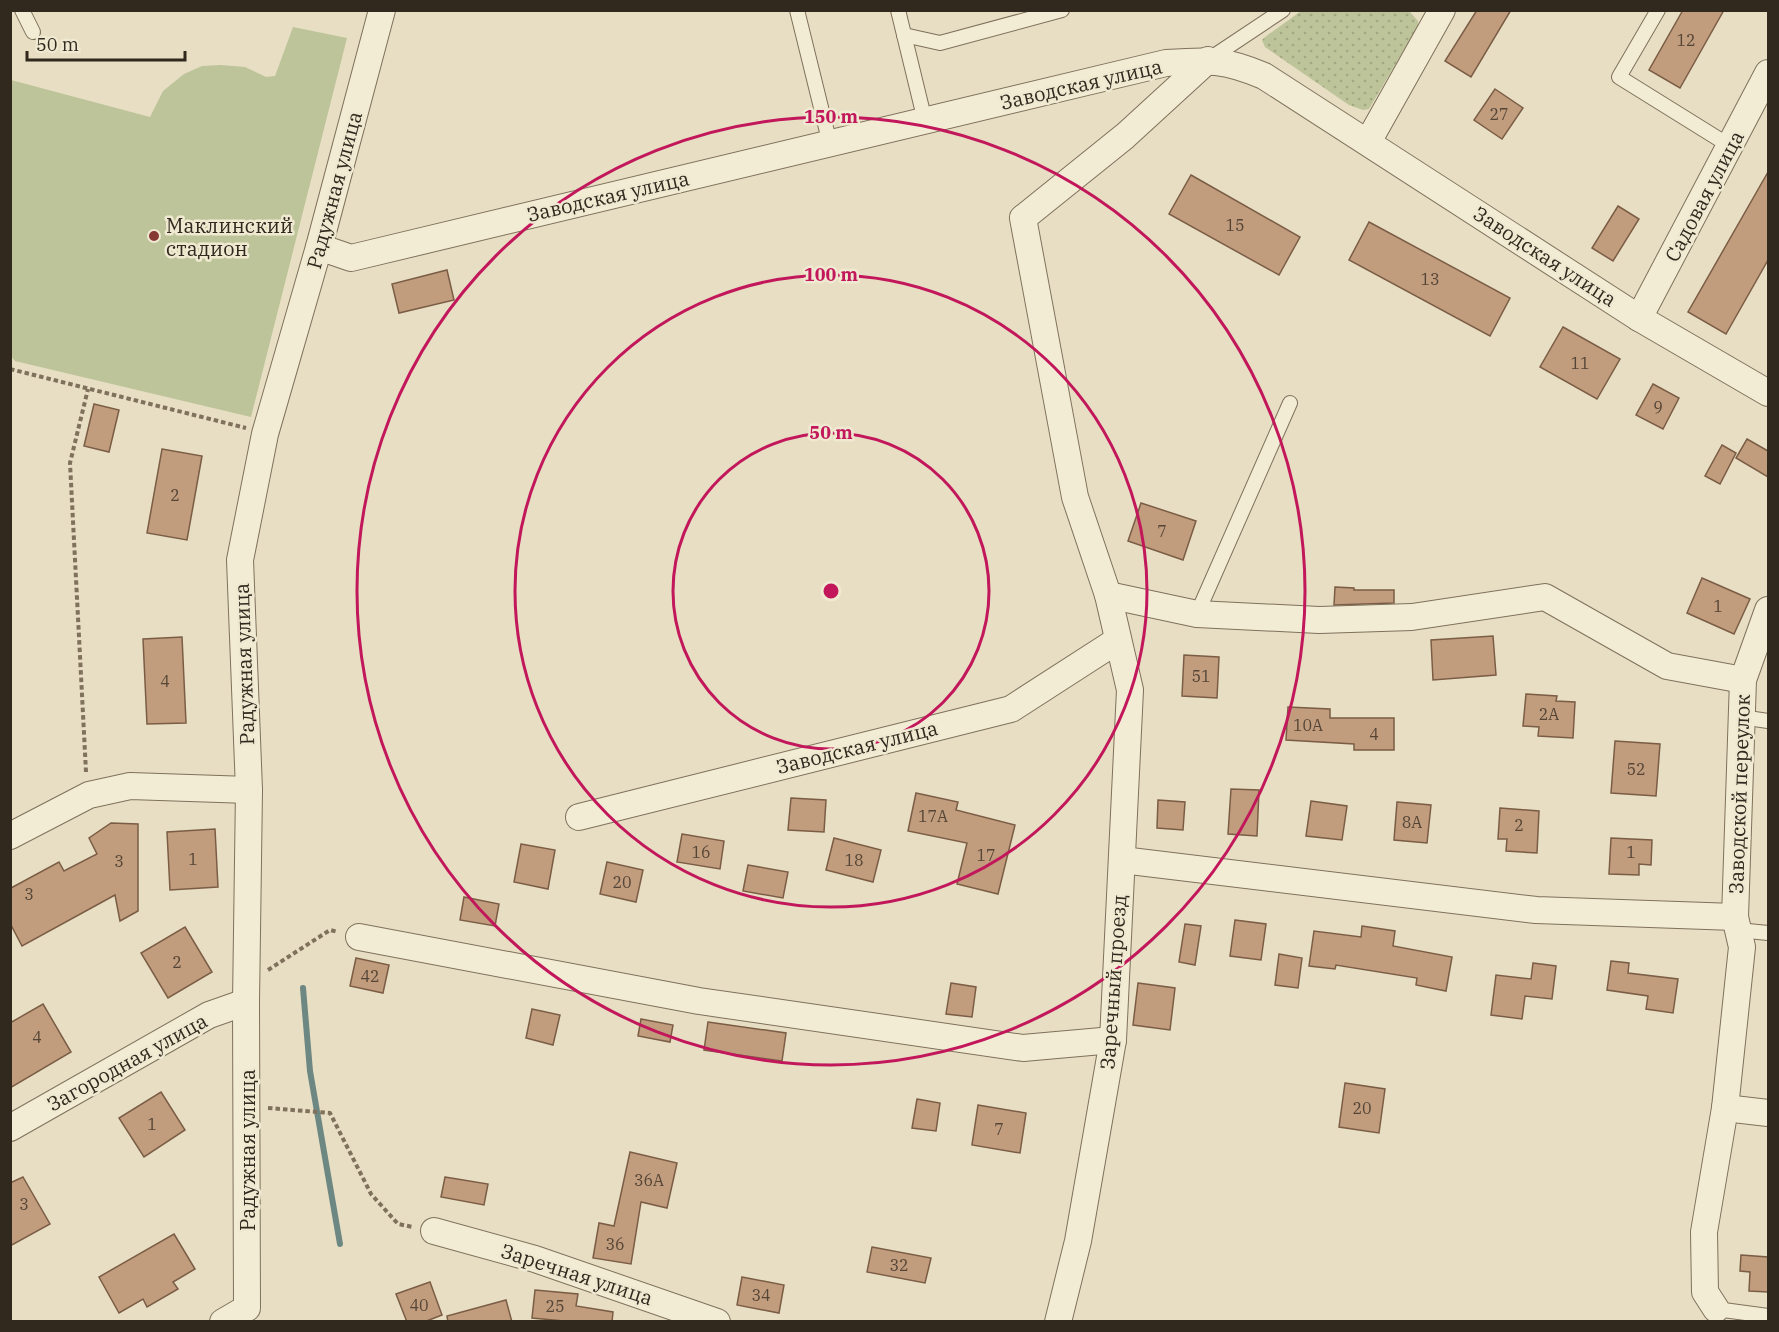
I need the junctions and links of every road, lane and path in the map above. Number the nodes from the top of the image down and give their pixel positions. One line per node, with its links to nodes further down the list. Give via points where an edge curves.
1 (22, 10): 9 (lane)
2 (382, 10): 17 (street, Радужная улица)
3 (797, 10): 15 (lane)
4 (898, 10): 10 (lane)
5 (1062, 10): 10 (lane, via 940,43)
6 (1283, 10): 11 (lane)
7 (1442, 10): 14 (street)
8 (1658, 10): 16 (lane, via 1618,78)
9 (33, 32)
10 (904, 35): 13 (lane)
11 (1208, 60): 13 (street, Заводская улица, via 1166,63); 14 (street, Заводская улица, via 1235,64 1264,76); 24 (street, Заречный проезд, via 1125,136 1023,218 1075,497)
12 (1768, 73): 16 (street, Садовая улица)
13 (925, 121): 15 (street, Заводская улица)
14 (1368, 142): 18 (street, Заводская улица)
15 (830, 144): 17 (street, Заводская улица, via 351,258)
16 (1730, 146): 18 (street, Садовая улица)
17 (319, 247): 31 (street, Радужная улица, via 265,434 240,560)
18 (1639, 318): 21 (street, Заводская улица)
19 (10, 369): 20 (path)
20 (88, 388): 23 (path); 32 (path, via 70,463)
21 (1768, 393)
22 (1290, 403): 26 (lane)
23 (257, 431)
24 (1108, 596): 26 (street, Заводской переулок); 27 (street, Заречный проезд)
25 (1768, 610): 28 (street)
26 (1197, 614): 28 (street, Заводской переулок, via 1318,621 1412,617 1545,597 1667,666)
27 (1118, 640): 33 (street, Заводская улица, via 1011,709); 35 (street, Заречный проезд, via 1130,690)
28 (1743, 680): 29 (street, Заводской переулок)
29 (1741, 717): 30 (lane); 36 (street, Заводской переулок)
30 (1768, 721)
31 (249, 790): 32 (street, via 130,786); 39 (street, Радужная улица)
32 (89, 795): 34 (street)
33 (579, 817)
34 (10, 836)
35 (1122, 860): 36 (street, via 1536,910); 40 (street, Заречный проезд)
36 (1736, 924): 37 (lane); 42 (street, Заводской переулок, via 1742,947)
37 (1768, 933)
38 (359, 936): 39 (path, via 330,930); 40 (street, via 699,1001 1023,1048)
39 (247, 993): 41 (street, Радужная улица); 44 (street, Загородная улица)
40 (1113, 1040): 50 (street, Заречный проезд, via 1078,1241)
41 (247, 1106): 45 (path, via 330,1113 371,1194 398,1224); 48 (street, Радужная улица, via 247,1308)
42 (1725, 1108): 43 (street); 46 (street, Заводской переулок, via 1704,1232 1705,1292)
43 (1768, 1113)
44 (10, 1128)
45 (435, 1231): 49 (street, Заречная улица, via 535,1258)
46 (1716, 1309): 47 (lane)
47 (1768, 1316)
48 (223, 1322)
49 (717, 1322)
50 (1058, 1322)

